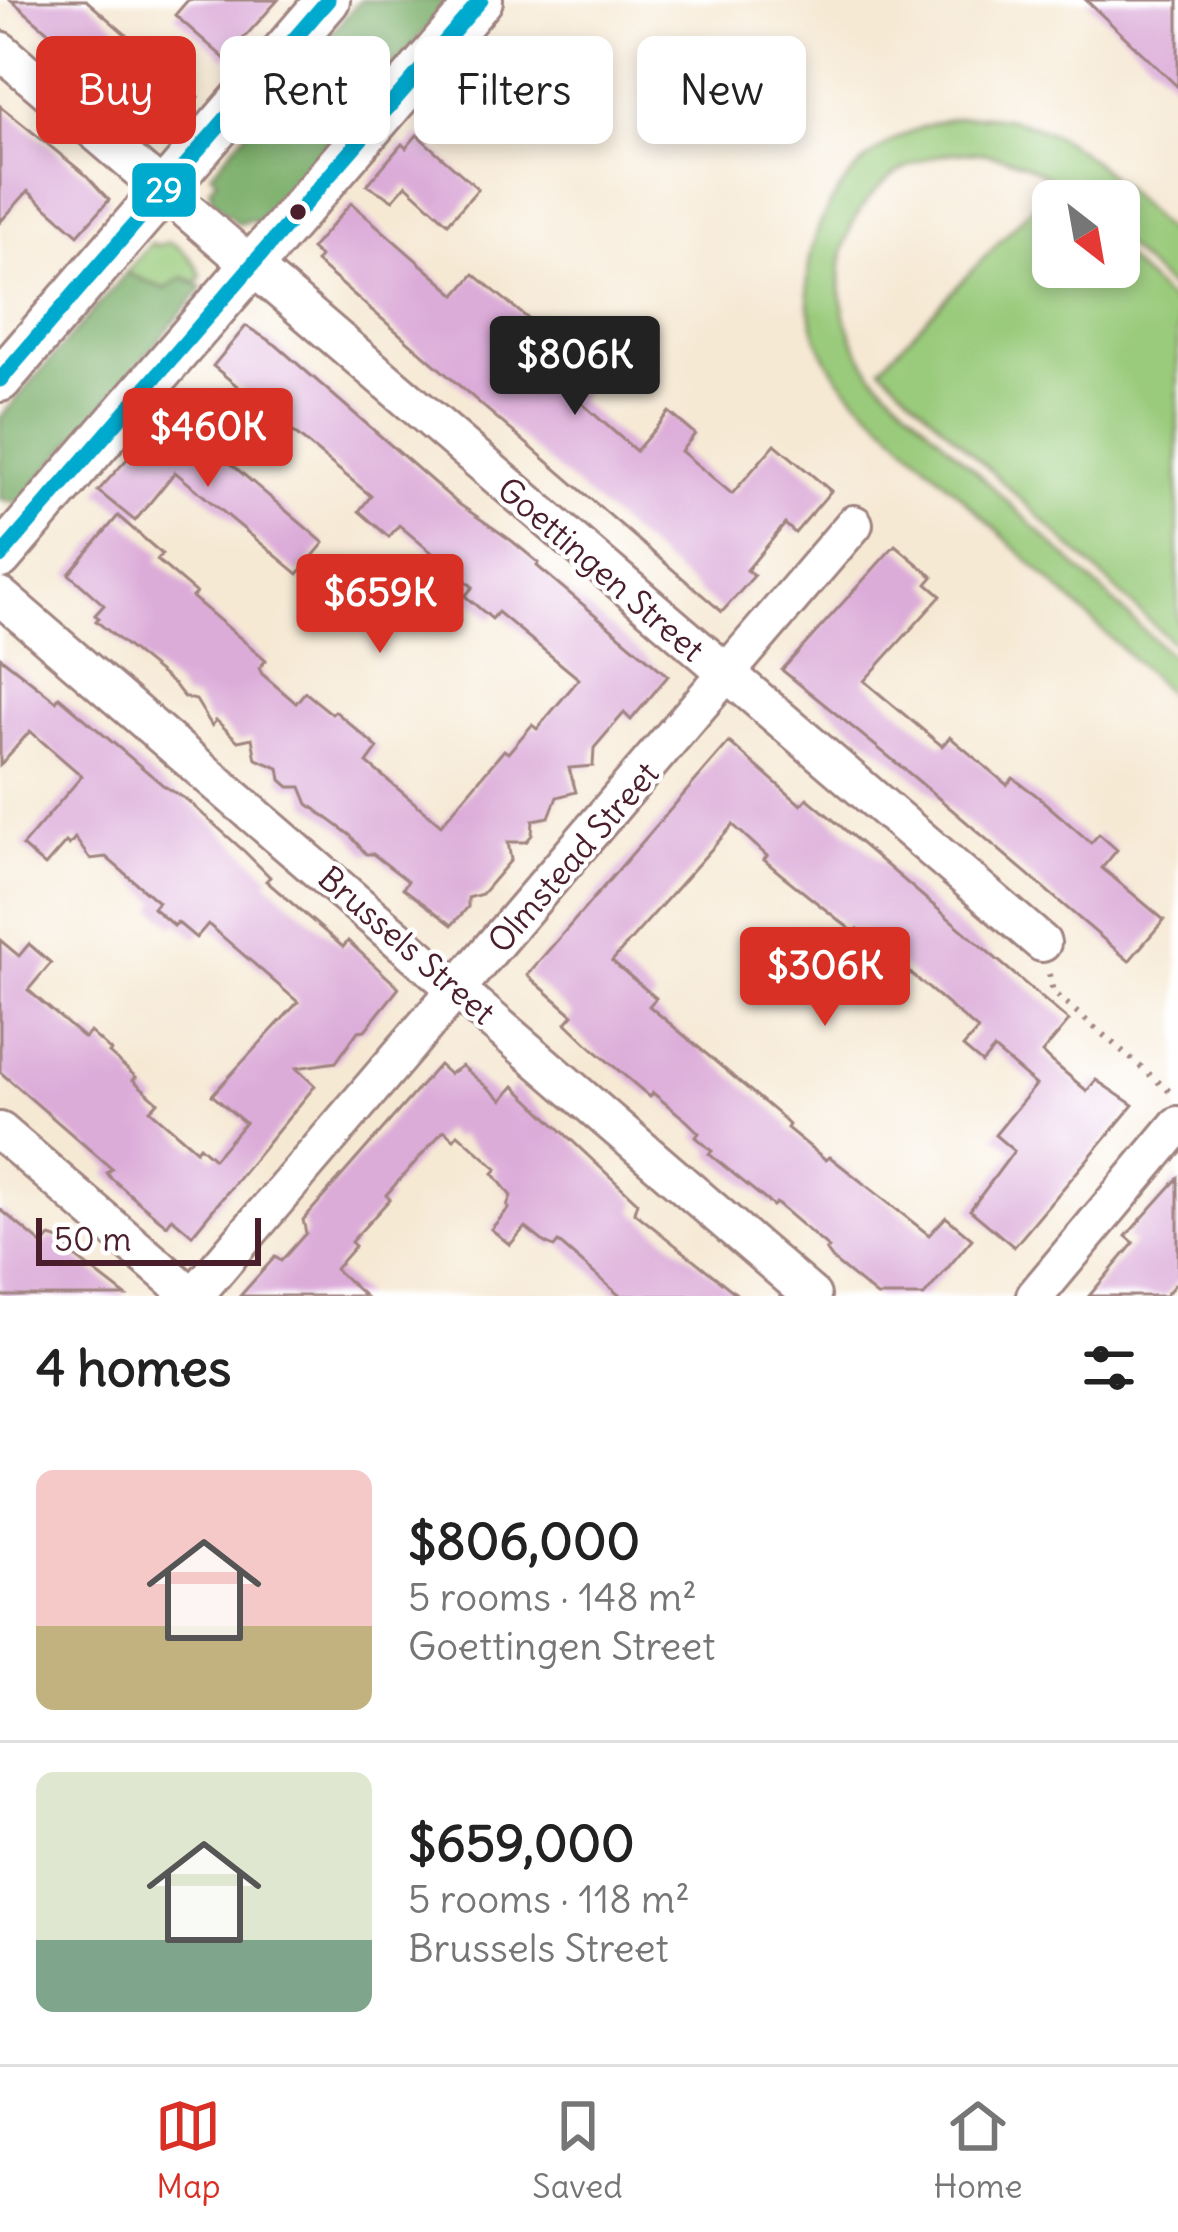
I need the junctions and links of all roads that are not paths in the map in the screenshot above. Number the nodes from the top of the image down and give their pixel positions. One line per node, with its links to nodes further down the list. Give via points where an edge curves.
1 (328, 0): 4 (street)
2 (481, 0): 5 (street)
3 (0, 50): 4 (street, Goettingen Street)
4 (163, 192): 5 (street, Goettingen Street); 6 (street)
5 (250, 268): 8 (street); 10 (street, Goettingen Street)
6 (0, 380)
7 (854, 524): 10 (street, Olmstead Street)
8 (0, 557)
9 (0, 596): 12 (street, Brussels Street)
10 (728, 677): 11 (street, Goettingen Street); 12 (street, Olmstead Street)
11 (1042, 943)
12 (459, 990): 15 (street, Olmstead Street); 16 (street, Brussels Street)
13 (1178, 1125): 17 (street)
14 (0, 1131): 15 (street)
15 (193, 1296)
16 (812, 1296)
17 (1035, 1296)

